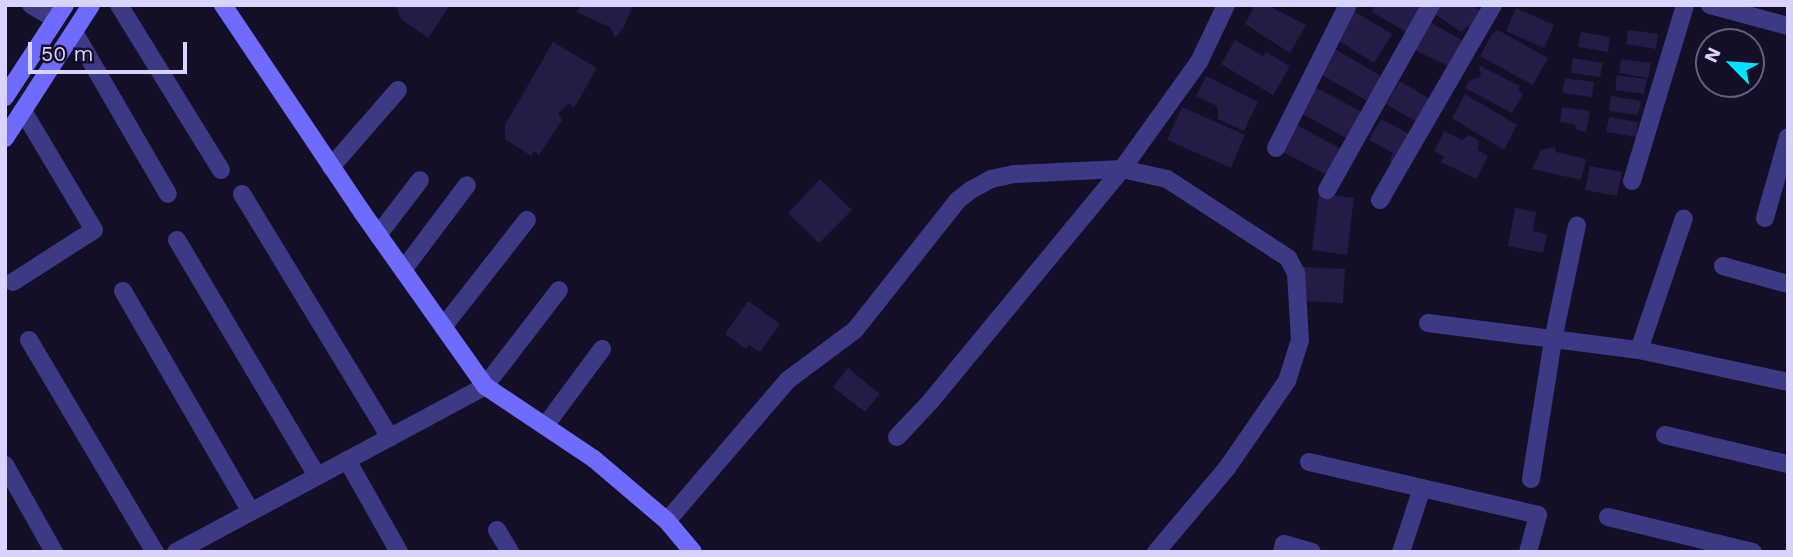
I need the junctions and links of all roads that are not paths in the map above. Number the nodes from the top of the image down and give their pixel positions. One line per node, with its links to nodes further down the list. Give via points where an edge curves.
1 (32, 5): 11 (street)
2 (91, 5): 13 (street)
3 (119, 5): 22 (street)
4 (223, 5): 20 (street)
5 (1226, 5): 21 (street, via 1199,62)
6 (1348, 5): 19 (street)
7 (1431, 5): 26 (street)
8 (1493, 5): 29 (street)
9 (1685, 5): 24 (street)
10 (1714, 6): 12 (street)
11 (60, 12): 15 (street)
12 (1788, 26)
13 (74, 32): 16 (street); 27 (street)
14 (398, 90): 20 (street)
15 (5, 97)
16 (23, 111): 18 (street); 38 (street, via 94,230)
17 (1788, 137): 31 (street)
18 (5, 138)
19 (1276, 148)
20 (331, 167): 34 (street)
21 (1122, 169): 53 (street); 63 (street, via 1014,174 991,179 964,195 855,330 788,380); 71 (street, via 1167,179 1288,258 1296,273 1300,340 1287,381 1227,468)
22 (221, 170)
23 (420, 180): 34 (street)
24 (1632, 181)
25 (467, 185): 37 (street)
26 (1327, 190)
27 (168, 194)
28 (242, 194): 52 (street)
29 (1380, 200)
30 (1684, 218): 47 (street)
31 (1765, 218)
32 (527, 220): 43 (street)
33 (1577, 225): 45 (street)
34 (378, 235): 37 (street)
35 (177, 240): 58 (street)
36 (1723, 266): 39 (street)
37 (403, 270): 43 (street)
38 (13, 282)
39 (1788, 284)
40 (559, 290): 49 (street)
41 (123, 292): 61 (street)
42 (1428, 323): 45 (street)
43 (443, 327): 49 (street)
44 (29, 340): 67 (street)
45 (1553, 341): 47 (street); 59 (street)
46 (602, 349): 50 (street)
47 (1639, 349): 48 (street)
48 (1788, 382)
49 (485, 386): 50 (street); 52 (street)
50 (545, 426): 63 (street, via 594,459)
51 (1665, 435): 56 (street)
52 (390, 437): 54 (street)
53 (897, 437)
54 (347, 460): 58 (street); 69 (street)
55 (1309, 462): 60 (street)
56 (1788, 464)
57 (5, 465): 66 (street)
58 (317, 476): 61 (street)
59 (1531, 479)
60 (1422, 488): 74 (street); 75 (street, via 1538,515)
61 (251, 512): 68 (street)
62 (1608, 517): 76 (street)
63 (667, 521): 65 (street)
64 (497, 530): 70 (street)
65 (685, 547)
66 (54, 552)
67 (155, 552)
68 (176, 552)
69 (399, 552)
70 (510, 552)
71 (1156, 552)
72 (1282, 552): 73 (street, via 1284,544)
73 (1312, 552)
74 (1401, 552)
75 (1528, 552)
76 (1753, 552)

